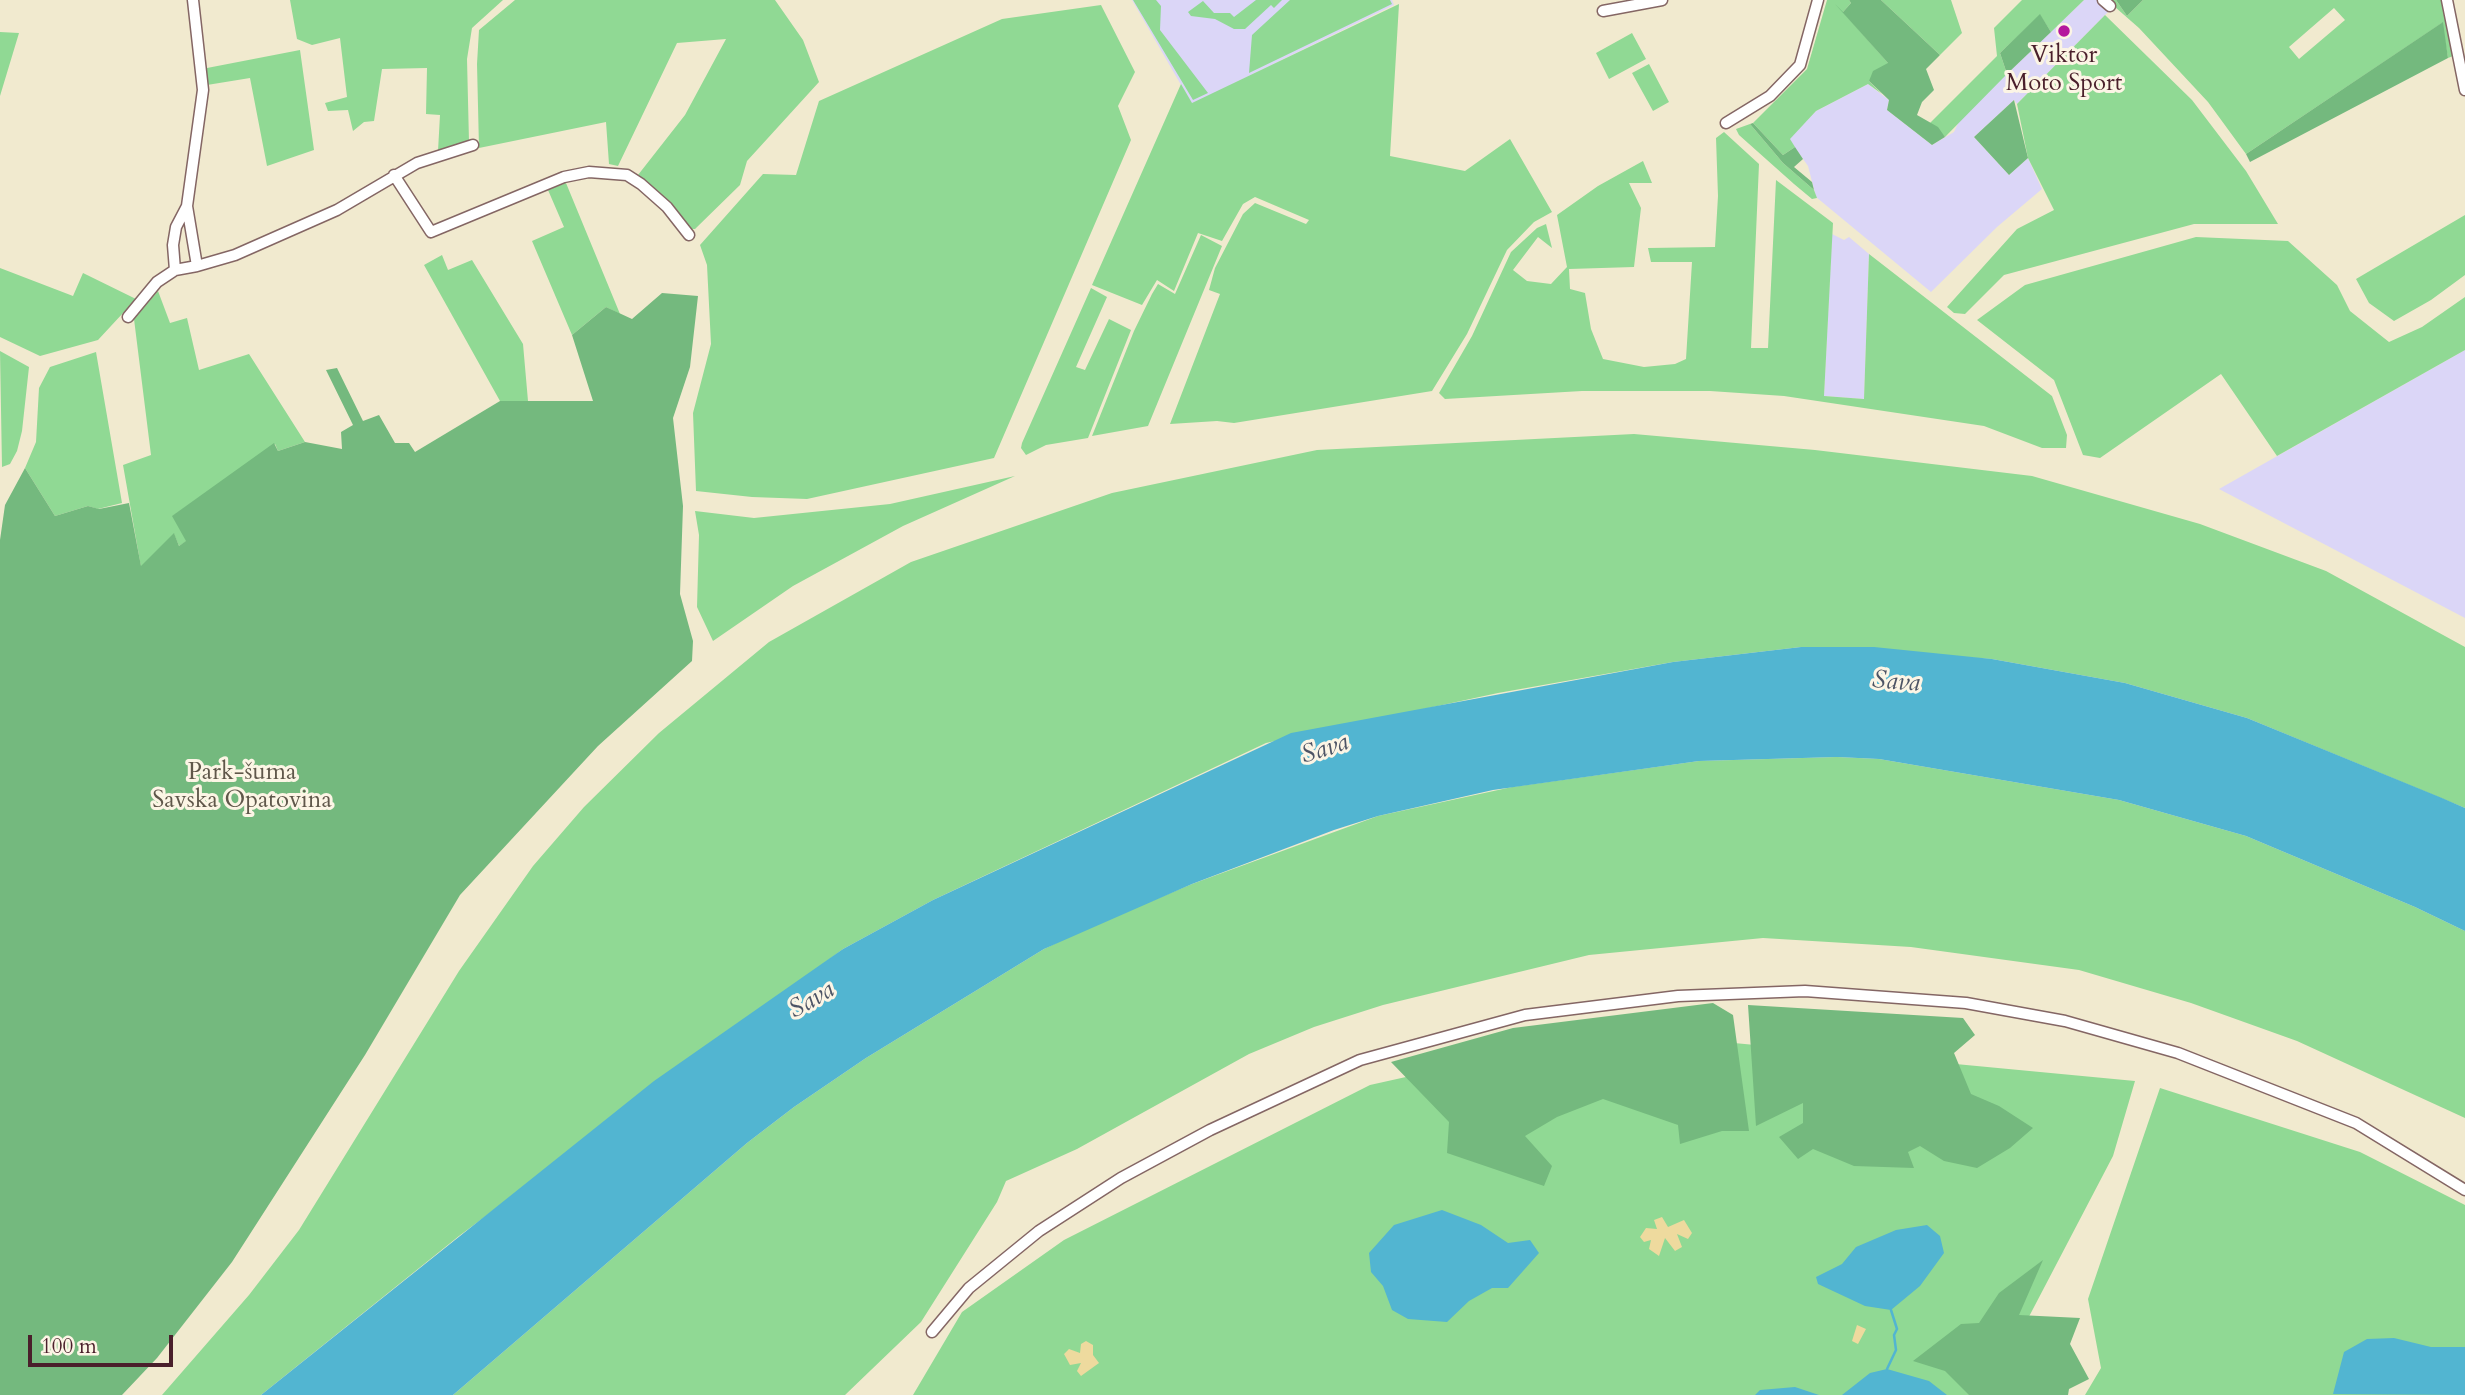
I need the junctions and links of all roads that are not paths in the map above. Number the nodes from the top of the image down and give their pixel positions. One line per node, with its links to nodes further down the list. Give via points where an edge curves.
1 (193, 0): 12 (street, via 203,90)
2 (1662, 0): 5 (street)
3 (1818, 0): 9 (street, via 1800,65 1770,96)
4 (2447, 0): 7 (street)
5 (1641, 2): 6 (street)
6 (1603, 11)
7 (2462, 58): 8 (street)
8 (2465, 90)
9 (1726, 123)
10 (473, 145): 11 (street)
11 (394, 175): 13 (street, via 431,232 564,177 589,172 627,175 667,207); 14 (street, via 274,239)
12 (187, 206): 14 (street); 15 (street, via 176,227)
13 (689, 235)
14 (197, 266): 15 (street)
15 (175, 270): 16 (street, via 157,282)
16 (128, 317)
17 (2465, 1190): 18 (street, via 2356,1123 2178,1053 2066,1021 1966,1003 1805,991 1678,996 1525,1015 1360,1060 1210,1130 1121,1178 1038,1231 969,1288)
18 (932, 1332)

